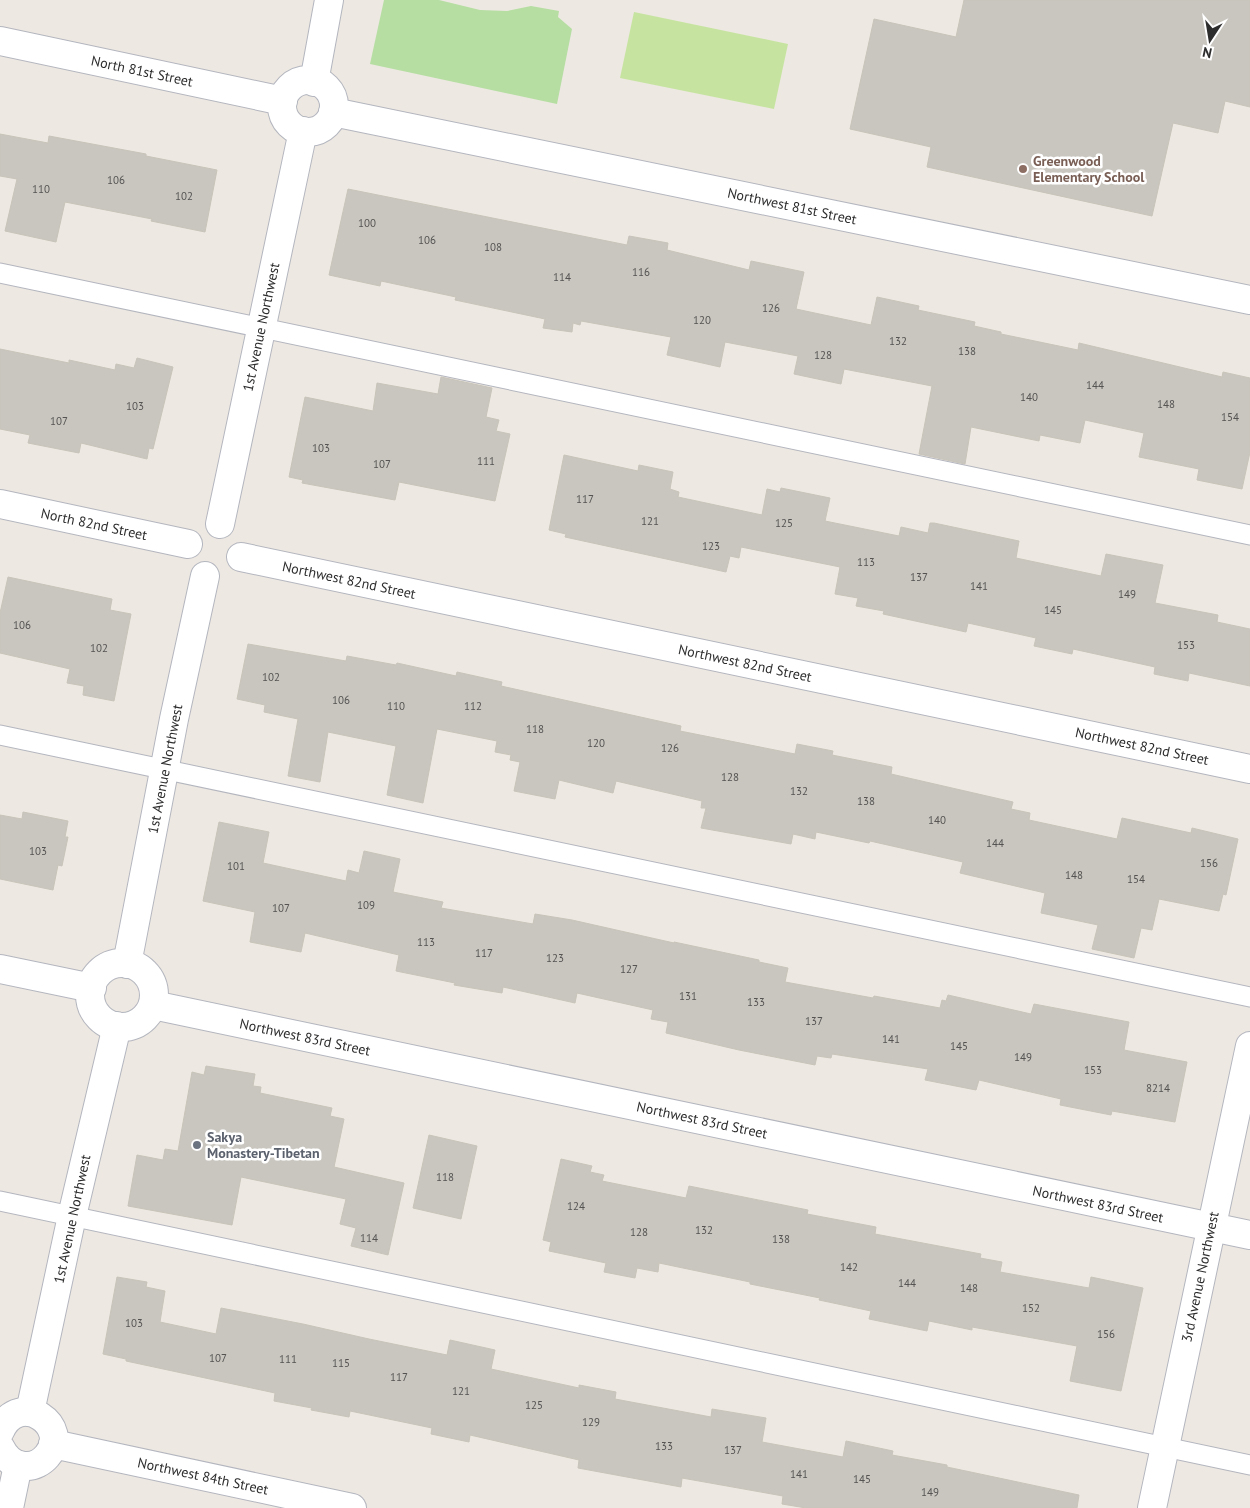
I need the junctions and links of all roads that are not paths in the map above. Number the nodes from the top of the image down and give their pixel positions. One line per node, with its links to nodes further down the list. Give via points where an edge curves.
1 (329, 0): 3 (street)
2 (0, 41): 4 (street, North 81st Street)
3 (314, 82): 4 (street, via 310,80 293,85); 5 (street, via 331,94)
4 (284, 101): 6 (street, via 288,122 293,128)
5 (334, 112): 6 (street, via 317,131); 8 (street, Northwest 81st Street)
6 (304, 131): 9 (street, 1st Avenue Northwest)
7 (0, 273): 9 (lane)
8 (1250, 300)
9 (262, 328): 11 (street, 1st Avenue Northwest); 12 (lane)
10 (0, 504): 13 (street, North 82nd Street)
11 (220, 524): 13 (street, via 216,522 198,527); 14 (street, via 233,530 239,538)
12 (1250, 535)
13 (188, 544): 15 (street, via 188,558 192,566)
14 (241, 557): 15 (street, via 230,572 222,576); 17 (street, Northwest 82nd Street)
15 (206, 576): 18 (street, 1st Avenue Northwest)
16 (0, 735): 18 (lane)
17 (1250, 769)
18 (165, 770): 19 (street, 1st Avenue Northwest); 22 (lane)
19 (127, 964): 21 (street, via 107,968 99,974); 23 (street, via 138,967 152,983)
20 (0, 969): 21 (street)
21 (92, 988): 24 (street, via 91,1003 95,1012 102,1020)
22 (1250, 997)
23 (153, 1004): 24 (street, via 140,1022); 28 (street, Northwest 83rd Street)
24 (117, 1026): 27 (street, 1st Avenue Northwest)
25 (1250, 1046): 28 (street, 3rd Avenue Northwest)
26 (0, 1201): 27 (lane)
27 (72, 1216): 30 (street, 1st Avenue Northwest); 33 (lane)
28 (1211, 1228): 29 (street, Northwest 83rd Street); 33 (street, 3rd Avenue Northwest)
29 (1250, 1235)
30 (30, 1412): 31 (street, via 11,1416); 32 (street, via 37,1413 51,1426)
31 (0, 1430)
32 (53, 1444): 34 (street, via 43,1460 27,1466); 37 (street, Northwest 84th Street)
33 (1164, 1447): 35 (lane); 38 (street, 3rd Avenue Northwest)
34 (9, 1456): 36 (street)
35 (1250, 1465)
36 (9, 1508)
37 (352, 1508)
38 (1152, 1508)

